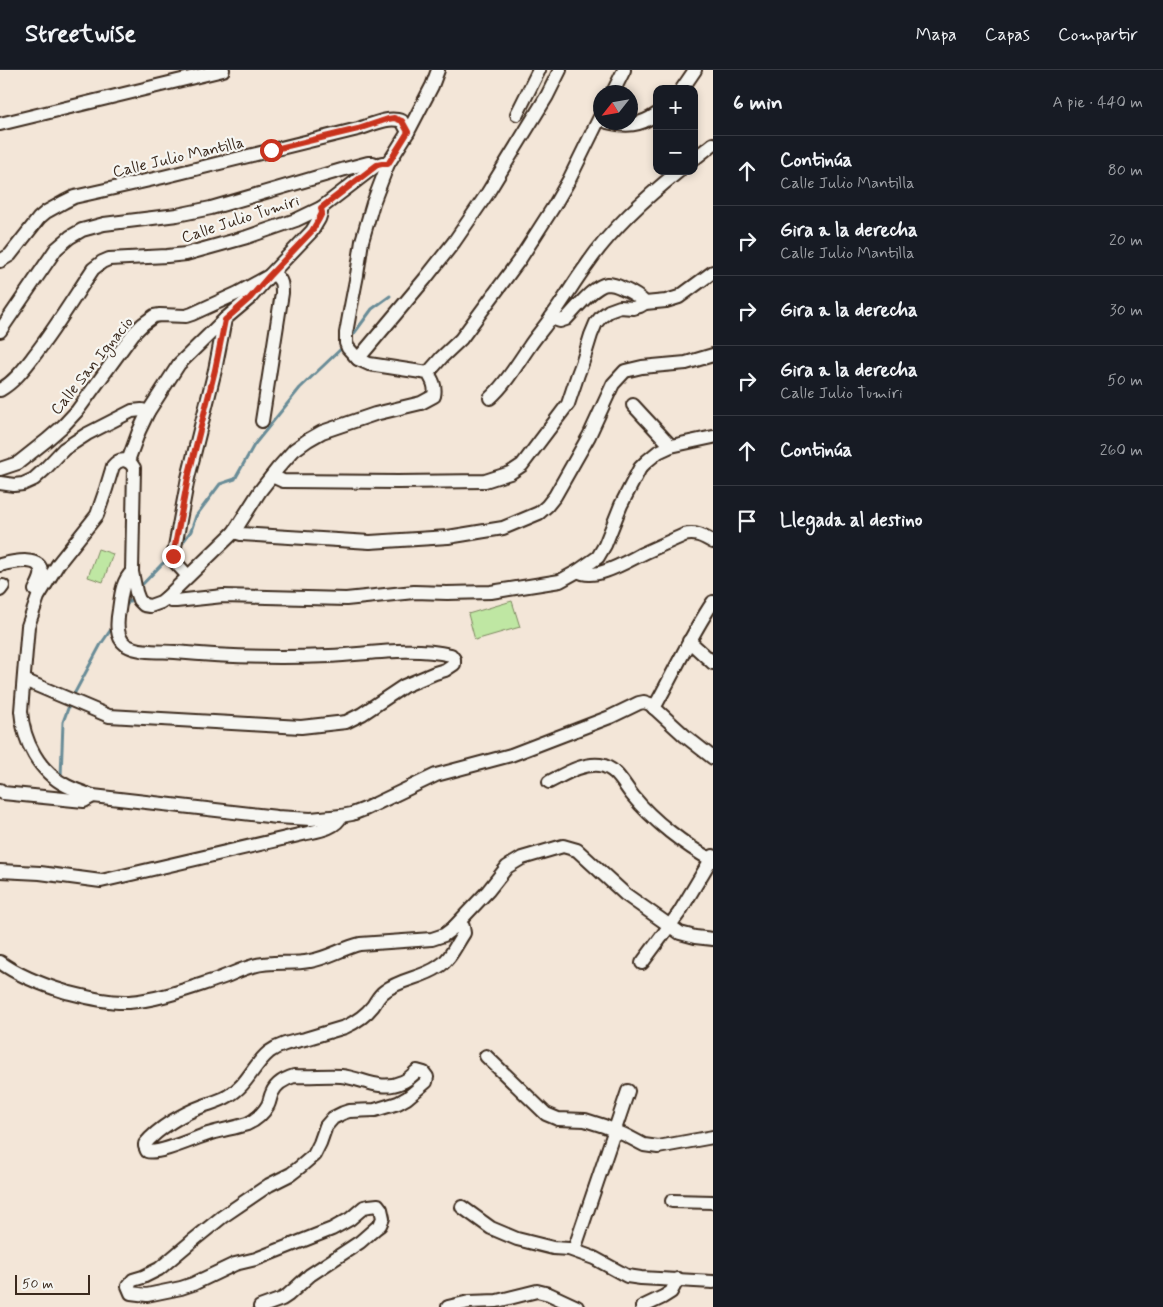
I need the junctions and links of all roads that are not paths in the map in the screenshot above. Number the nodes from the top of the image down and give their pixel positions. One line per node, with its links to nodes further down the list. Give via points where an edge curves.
1 (223, 70): 11 (street)
2 (438, 70): 14 (street)
3 (539, 70): 9 (street)
4 (560, 70): 28 (street, via 529,126 454,242)
5 (624, 70): 7 (street)
6 (695, 70): 8 (street)
7 (616, 85)
8 (685, 85)
9 (517, 114)
10 (653, 117): 12 (street)
11 (0, 124)
12 (638, 124)
13 (596, 130): 29 (street, via 520,259 460,339)
14 (408, 132): 17 (street); 20 (street, Calle Julio Mantilla, via 402,121 388,119 74,197 39,218 10,256)
15 (713, 144): 16 (street)
16 (698, 156)
17 (382, 165): 19 (street, Calle Julio Tumiri); 26 (street, via 373,163 345,169 211,208 82,230 56,249); 28 (street, via 362,241 346,333 348,348)
18 (674, 175): 24 (street, via 604,242)
19 (321, 208): 22 (street, via 322,213 312,231); 30 (street, Calle Julio Tumiri, via 247,237 186,254 102,262 93,270 48,339 12,383)
20 (0, 261)
21 (713, 272): 23 (street, via 678,297 666,302)
22 (269, 276): 25 (street); 34 (street, via 279,278 282,293); 38 (street, Calle San Ignacio, via 192,314 154,316 133,334 63,426 18,463)
23 (645, 303): 24 (street, via 628,290 608,284 597,288 566,319); 39 (street, via 609,311 596,323 568,404 522,465 510,473 486,481 283,481)
24 (551, 318): 31 (street)
25 (225, 320): 33 (street, via 179,364); 46 (street, via 174,552 175,562)
26 (0, 330)
27 (713, 356): 41 (street, via 625,371 613,384 589,436 555,496 539,513 503,528 448,537 370,542)
28 (358, 358): 29 (street, via 369,364)
29 (428, 373): 39 (street, via 434,386 434,396 421,403 322,432 294,450)
30 (0, 390)
31 (490, 398)
32 (633, 405): 36 (street)
33 (148, 412): 37 (street); 40 (street, via 132,411 87,434 64,449 45,470 24,484)
34 (262, 421)
35 (713, 437): 36 (street)
36 (671, 446): 44 (street, via 658,452 640,468 598,557)
37 (128, 461): 45 (street, via 134,468); 47 (street, via 119,461 113,466 97,515 58,564)
38 (0, 468)
39 (272, 476): 41 (street)
40 (0, 483)
41 (234, 532): 46 (street)
42 (713, 542): 44 (street, via 690,533 606,571 586,574)
43 (0, 565): 47 (street, via 27,560 36,562 41,574 35,592)
44 (578, 571): 48 (street, via 560,581 491,592 414,592 346,599 223,596 171,601)
45 (132, 572): 48 (street, via 136,592 144,605 155,605); 52 (street, via 123,586 117,628 125,644 143,650 283,657 415,651 448,654 453,657 454,664 404,686 346,722 301,727 110,716)
46 (188, 576): 48 (street)
47 (38, 597): 52 (street, via 28,626)
48 (166, 598)
49 (713, 602): 50 (street)
50 (690, 642): 51 (street); 53 (street)
51 (713, 663)
52 (24, 680): 57 (street, via 22,725 36,758 66,786)
53 (654, 708): 54 (street); 58 (street, via 644,702 639,703 511,755 436,774 365,809)
54 (713, 758)
55 (550, 782): 59 (street, via 582,766 604,766 618,775 633,796 670,831)
56 (0, 790): 57 (street, via 3,793 84,801)
57 (93, 796): 58 (street, via 277,817 311,819)
58 (341, 816): 60 (street, via 334,824 303,834 101,881)
59 (712, 859): 61 (street)
60 (0, 871)
61 (670, 925): 62 (street, via 625,894 577,850 563,846 522,858 507,867); 63 (street, via 680,933); 65 (street)
62 (454, 927): 64 (street, via 432,939 360,944 316,960 260,964 177,992 128,1002 87,997 58,989 25,977); 77 (street, via 461,926 464,933 439,967 385,990 367,1012 345,1027 274,1049 234,1093 182,1116 145,1144 147,1151 152,1152 252,1122 262,1114 278,1085 294,1076 340,1076 378,1086 402,1082 417,1071 427,1077 426,1082 398,1103 375,1110 349,1111 334,1118 326,1126 314,1155 300,1167 222,1217 159,1269 133,1280 128,1286 131,1293 147,1295 181,1288 234,1264 256,1259 332,1229 364,1207 378,1205 382,1213 380,1226 310,1275 282,1299)
63 (713, 939)
64 (0, 962)
65 (642, 962)
66 (486, 1056): 68 (street, via 546,1114 558,1119 585,1120)
67 (628, 1092): 68 (street)
68 (614, 1130): 69 (street, via 644,1145 658,1147); 73 (street)
69 (713, 1137)
70 (672, 1201): 71 (street)
71 (713, 1202)
72 (462, 1207): 73 (street, via 491,1228 517,1239)
73 (574, 1250): 74 (street, via 627,1276)
74 (678, 1279): 75 (street); 79 (street, via 671,1292)
75 (713, 1282)
76 (569, 1305): 78 (street, via 537,1291 497,1301)
77 (260, 1307)
78 (448, 1307)
79 (642, 1307)

